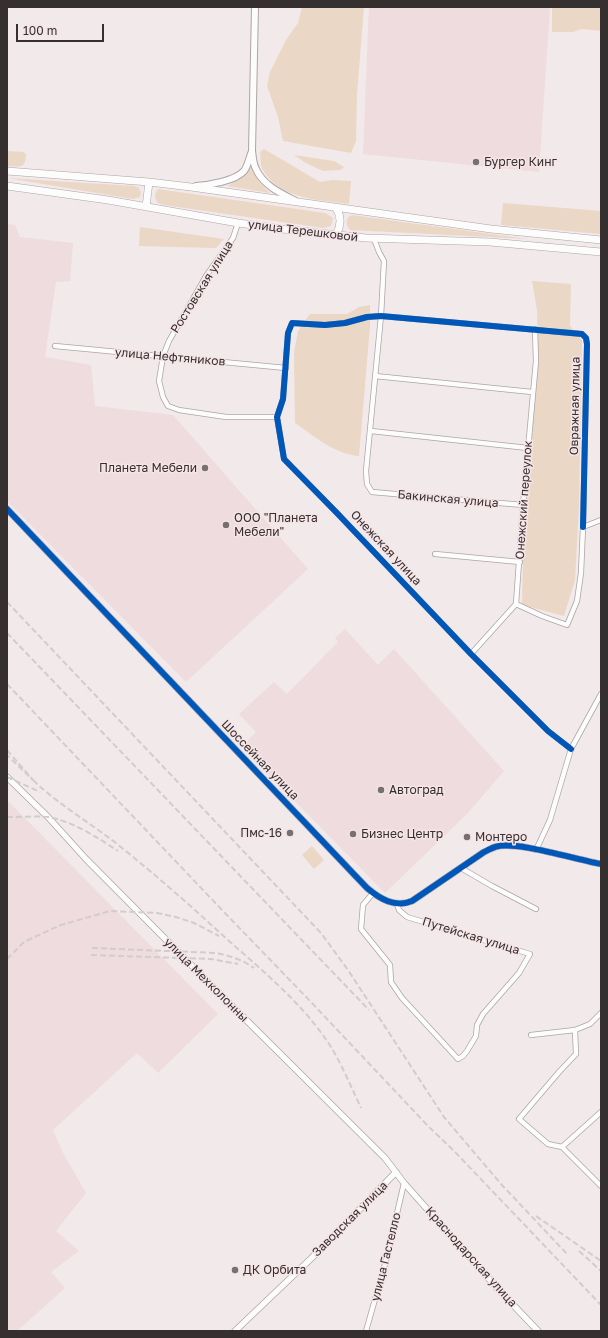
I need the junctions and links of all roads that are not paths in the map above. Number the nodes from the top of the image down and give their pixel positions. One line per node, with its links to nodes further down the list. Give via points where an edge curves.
1 (255, 7): 2 (main road)
2 (252, 151): 6 (main road, via 244,172 219,183); 7 (main road, via 256,170 264,180 275,190)
3 (7, 171): 4 (main road)
4 (149, 182): 6 (main road); 8 (main road)
5 (7, 186): 8 (main road, улица Терешковой)
6 (192, 187): 7 (main road)
7 (298, 202): 9 (main road)
8 (146, 207): 10 (main road, улица Терешковой)
9 (336, 208): 11 (main road, via 340,222); 13 (main road, via 491,229)
10 (238, 223): 11 (main road, улица Терешковой); 19 (street, Ростовская улица, via 233,238 206,276)
11 (336, 235): 12 (main road, улица Терешковой)
12 (374, 239): 14 (main road, улица Терешковой, via 490,242); 15 (street, via 384,261)
13 (601, 240)
14 (601, 252)
15 (381, 316): 16 (street, Овражная улица, via 325,325); 17 (street, Овражная улица); 21 (street)
16 (292, 323): 20 (street, Онежская улица, via 288,333)
17 (535, 329): 22 (street, Онежский переулок, via 536,361); 29 (street, Овражная улица, via 582,334 586,338)
18 (55, 346): 19 (street, улица Нефтяников)
19 (163, 356): 20 (street, улица Нефтяников); 23 (street, Ростовская улица, via 159,382 168,406 226,417)
20 (286, 368): 23 (street, Онежская улица, via 283,400)
21 (375, 376): 22 (street); 24 (street)
22 (532, 392): 25 (street, Онежский переулок)
23 (277, 417): 33 (street, Онежская улица, via 284,459)
24 (371, 431): 25 (street); 26 (street, Бакинская улица, via 366,471 367,484 372,492)
25 (528, 448): 26 (street, Онежский переулок)
26 (523, 506): 31 (street, Онежский переулок)
27 (7, 509): 40 (street, Шоссейная улица)
28 (601, 520): 29 (street)
29 (583, 528): 32 (street, Овражная улица, via 577,601 567,625)
30 (435, 554): 31 (street)
31 (520, 562): 32 (street, Онежский переулок)
32 (516, 604): 33 (street)
33 (471, 654): 35 (street, Онежская улица, via 548,731)
34 (601, 694): 35 (street)
35 (571, 749): 37 (street, via 550,820)
36 (7, 777): 48 (street, улица Мехколонны)
37 (536, 850): 38 (street); 39 (street, via 495,846)
38 (601, 864)
39 (461, 868): 41 (street, via 412,901); 42 (street)
40 (373, 893): 41 (street, Шоссейная улица); 41 (street, Путейская улица, via 363,905 360,929 390,965 391,982 402,998 458,1060 476,1036 477,1025 483,1014 519,973 530,954 407,917 399,910)
41 (397, 904)
42 (536, 910)
43 (601, 1013): 44 (street, via 590,1024)
44 (576, 1030): 45 (street); 47 (street, via 576,1054 519,1119 548,1144)
45 (531, 1034)
46 (601, 1112): 47 (street)
47 (562, 1147): 50 (street)
48 (396, 1172): 49 (street, улица Мехколонны); 51 (street, Заводская улица, via 321,1249)
49 (404, 1183): 52 (street, улица Гастелло); 53 (street, Краснодарская улица)
50 (601, 1186)
51 (235, 1331)
52 (366, 1331)
53 (538, 1331)

